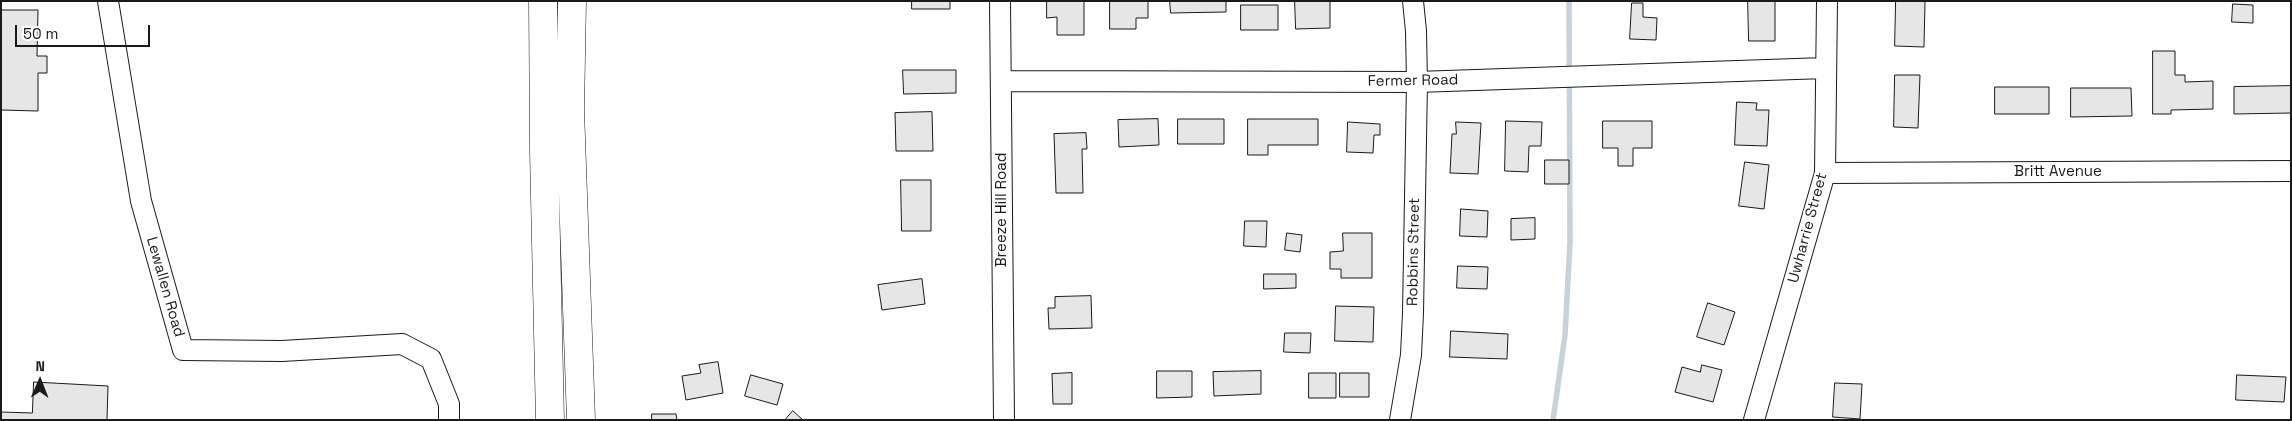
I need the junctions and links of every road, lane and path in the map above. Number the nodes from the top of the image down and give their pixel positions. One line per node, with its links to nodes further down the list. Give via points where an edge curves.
1 (108, 1): 12 (street, Lewallen Road, via 140,201 183,350 282,351 402,344 431,359 449,404)
2 (543, 1): 13 (highway)
3 (572, 1): 14 (highway, via 570,110)
4 (1000, 1): 8 (street, Breeze Hill Road)
5 (1413, 1): 9 (street, Robbins Street)
6 (1827, 1): 7 (street, Uwharrie Street)
7 (1825, 68): 9 (street, Fermer Road); 11 (street, Uwharrie Street)
8 (1001, 81): 9 (street, Fermer Road); 15 (street, Breeze Hill Road)
9 (1417, 82): 16 (street, Robbins Street, via 1411,355)
10 (2291, 171): 11 (street, Britt Avenue)
11 (1825, 173): 17 (street, Uwharrie Street)
12 (448, 420)
13 (550, 420)
14 (581, 420)
15 (1004, 420)
16 (1400, 420)
17 (1754, 420)

